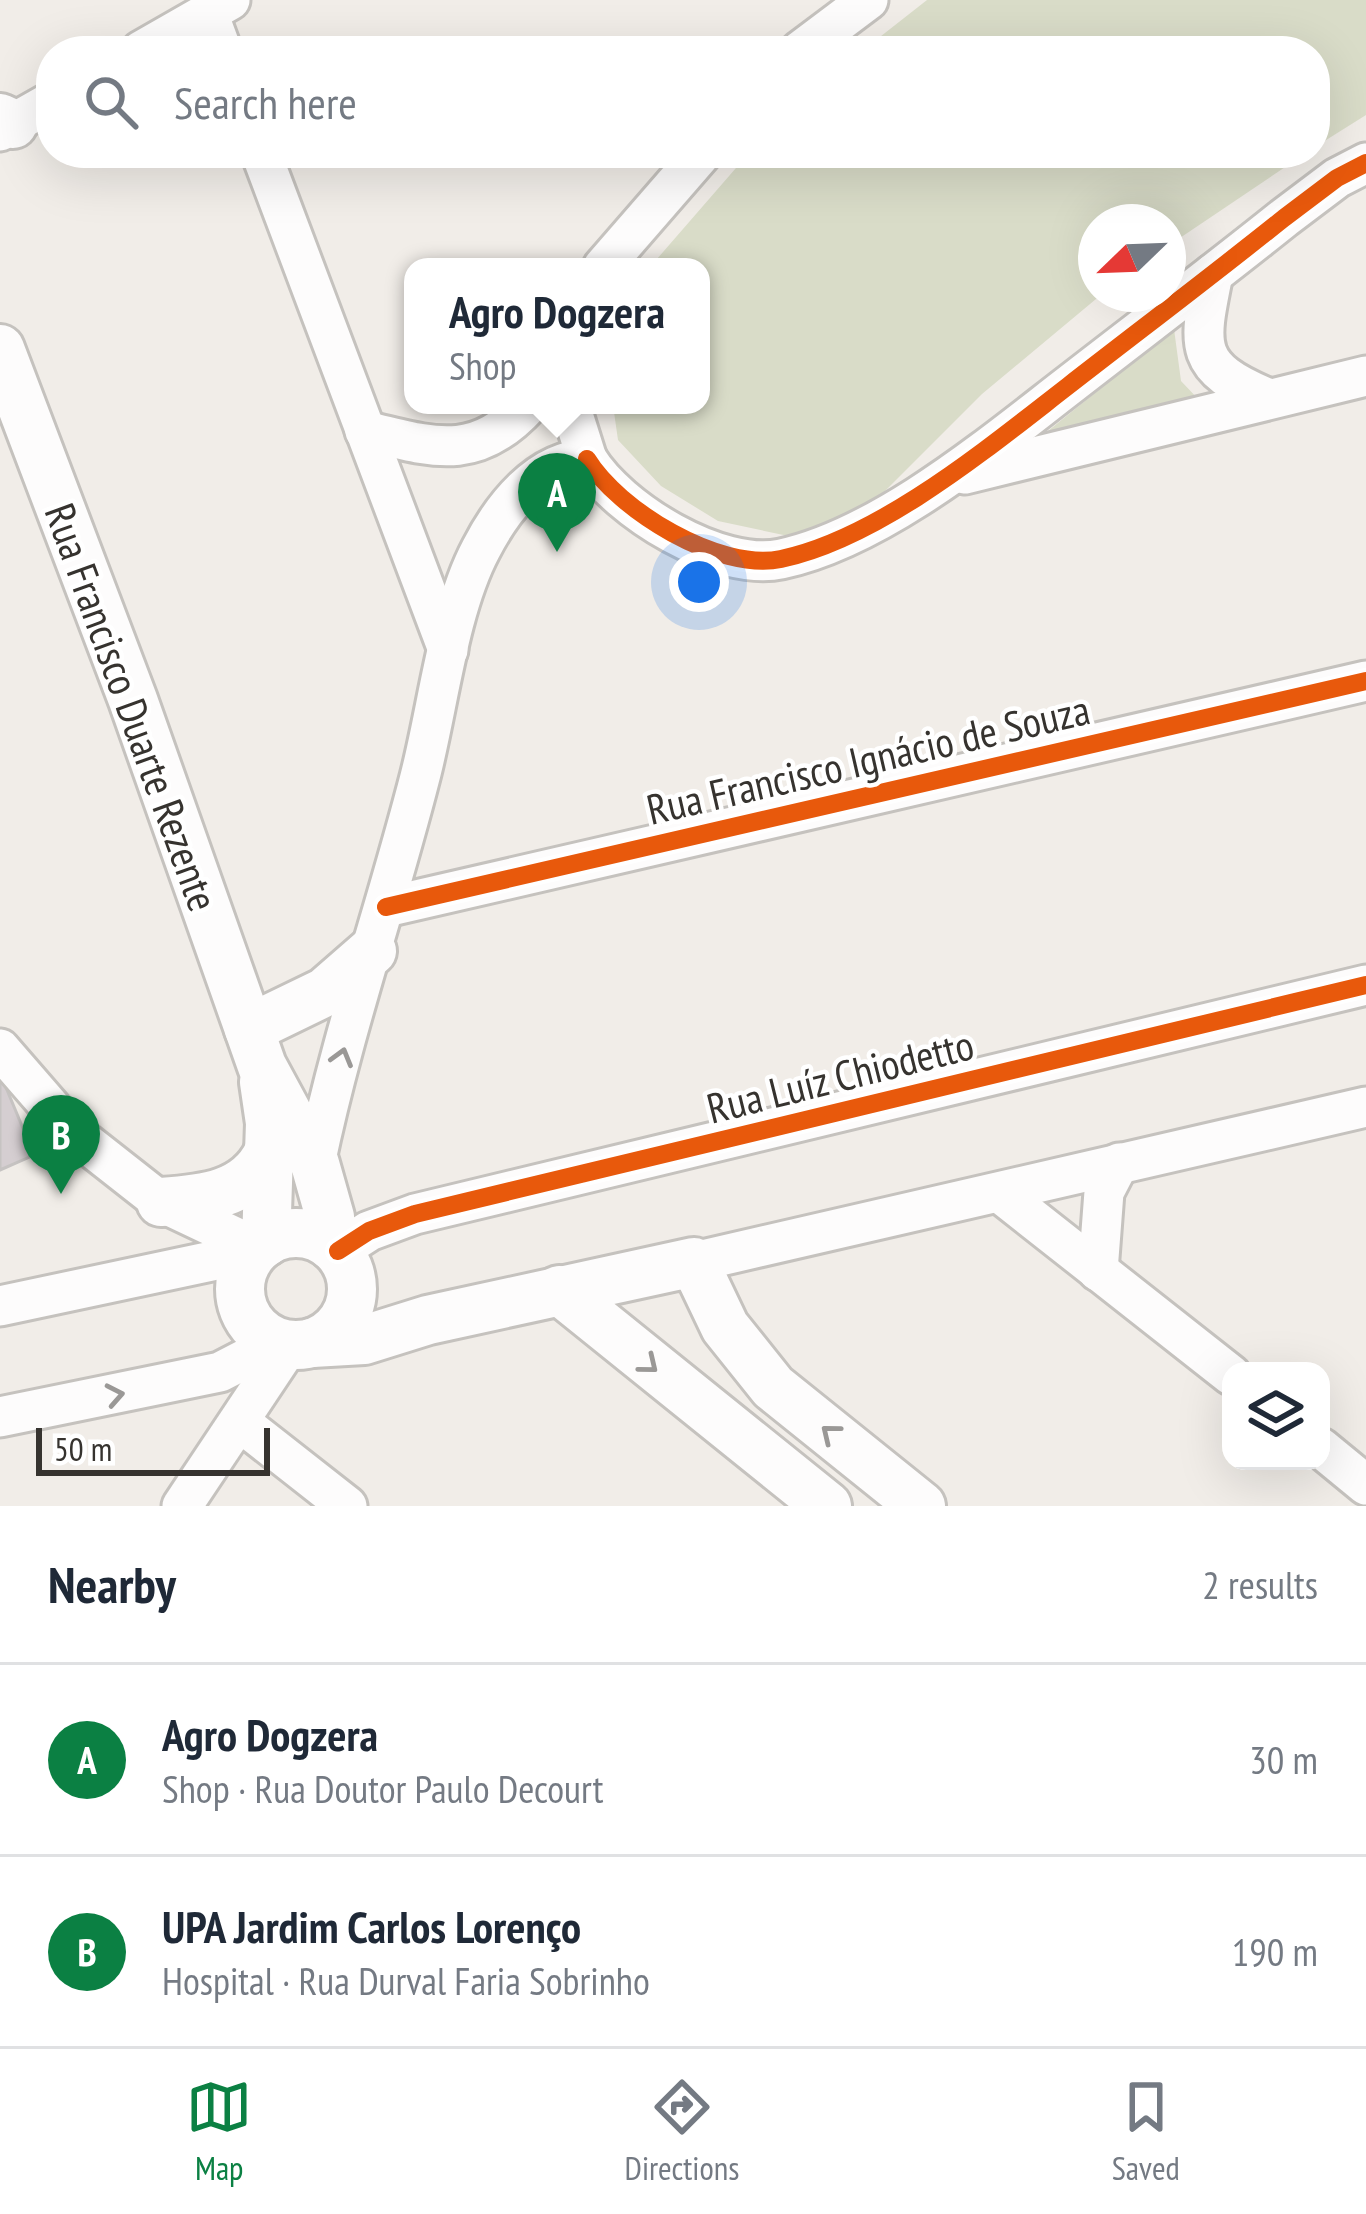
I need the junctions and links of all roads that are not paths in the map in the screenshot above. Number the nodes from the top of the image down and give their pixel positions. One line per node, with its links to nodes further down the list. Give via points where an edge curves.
1 (868, 0): 5 (street)
2 (219, 6): 3 (street); 4 (street)
3 (167, 36)
4 (221, 36)
5 (820, 36)
6 (1366, 163): 10 (street)
7 (267, 168): 16 (street)
8 (689, 168): 9 (street)
9 (611, 258)
10 (1214, 274): 13 (street, via 1206,354 1227,382); 18 (street)
11 (0, 349): 23 (main road, Rua Francisco Duarte Rezente)
12 (1366, 376): 13 (street)
13 (1267, 398): 18 (street)
14 (519, 414): 16 (street, via 485,440 450,449)
15 (573, 414): 17 (street)
16 (365, 430): 19 (street)
17 (586, 459): 18 (street, via 640,512 689,542 728,557 777,560); 19 (street, via 564,462 529,484 494,525)
18 (948, 479)
19 (448, 650): 21 (street)
20 (1366, 681): 21 (street, Rua Francisco Ignácio de Souza)
21 (379, 929): 23 (main road, via 325,992); 28 (street, one-way to 21)
22 (1366, 985): 32 (street, Rua Luíz Chiodetto, via 415,1214 369,1231)
23 (255, 1047): 26 (main road, Rua Francisco Duarte Rezente); 28 (main road, Rua Francisco Duarte Rezente)
24 (0, 1049): 30 (street, via 72,1132)
25 (1366, 1107): 27 (street)
26 (268, 1153): 30 (main road, via 250,1177 220,1195); 31 (main road, Rua Francisco Duarte Rezente)
27 (1119, 1163): 29 (street); 34 (street, via 1105,1192)
28 (315, 1164): 32 (main road, Rua Francisco Duarte Rezente)
29 (1000, 1193): 33 (street); 34 (street)
30 (161, 1202): 31 (street)
31 (259, 1247): 32 (main road, via 300,1233); 36 (street); 38 (main road, via 244,1268 243,1304 262,1333)
32 (341, 1261): 37 (main road, via 398,1315); 38 (main road, via 342,1322 328,1335)
33 (694, 1262): 35 (main road); 47 (main road, one-way to 33, via 773,1387 725,1328)
34 (1098, 1271): 39 (street)
35 (559, 1290): 37 (main road); 46 (main road, one-way to 46)
36 (0, 1306)
37 (428, 1321): 38 (main road, via 364,1340)
38 (293, 1343): 40 (street, one-way to 38, via 220,1372); 41 (street)
39 (1222, 1368)
40 (0, 1417)
41 (240, 1422): 44 (street); 45 (street)
42 (1330, 1455): 43 (street)
43 (1366, 1485): 48 (street)
44 (182, 1506)
45 (347, 1506)
46 (827, 1506)
47 (922, 1506)
48 (1350, 1506)

